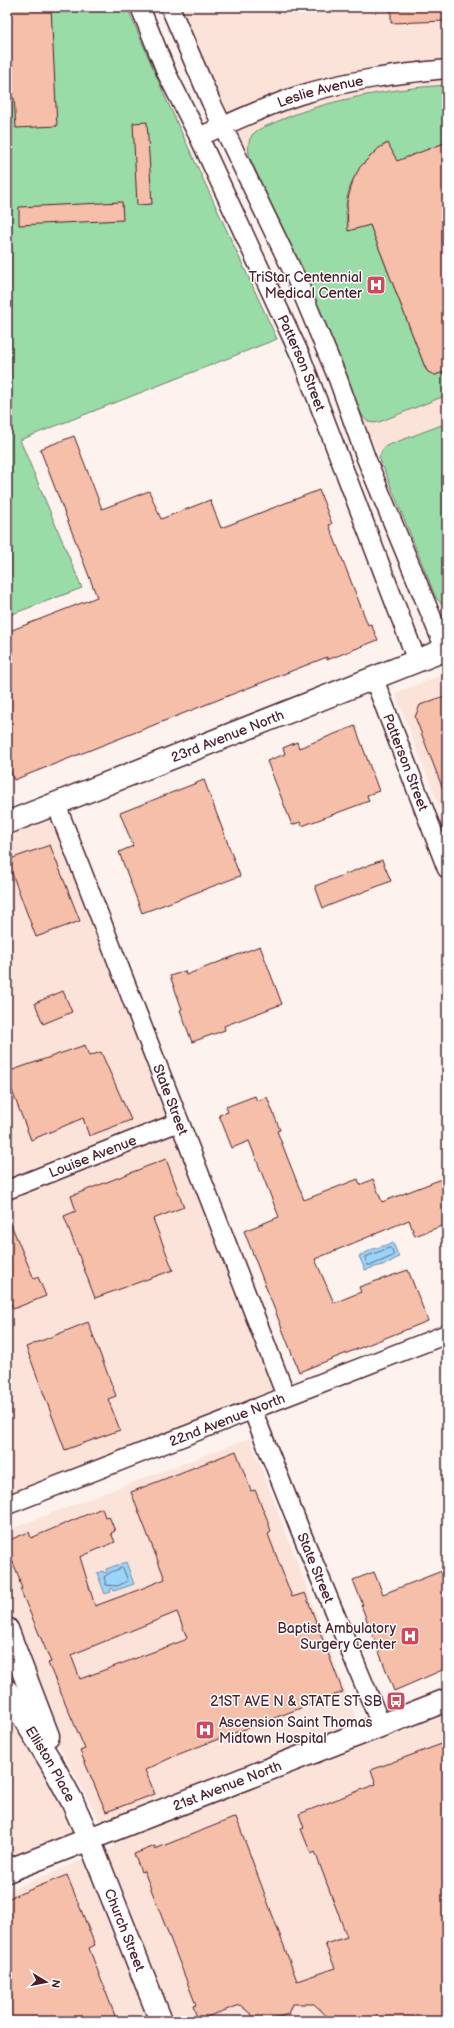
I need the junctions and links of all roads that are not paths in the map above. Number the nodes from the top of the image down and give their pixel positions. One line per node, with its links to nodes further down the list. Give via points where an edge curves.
1 (140, 7): 5 (street, Patterson Street, via 168,74)
2 (170, 7): 4 (street)
3 (447, 69): 4 (street, Leslie Avenue, via 372,77 322,89 284,101)
4 (223, 126): 5 (street, Leslie Avenue); 6 (street, via 296,278 338,379 366,458)
5 (199, 137): 7 (street, Patterson Street, via 301,357)
6 (446, 649): 7 (main road, 23rd Avenue North)
7 (417, 661): 8 (main road, 23rd Avenue North)
8 (374, 679): 9 (main road, 23rd Avenue North); 11 (street, Patterson Street)
9 (56, 804): 10 (main road, 23rd Avenue North); 12 (street, State Street)
10 (7, 823)
11 (447, 869)
12 (179, 1122): 13 (street, Louise Avenue); 15 (street, State Street)
13 (7, 1190)
14 (447, 1334): 15 (street, 22nd Avenue North)
15 (286, 1396): 16 (street, 22nd Avenue North)
16 (252, 1409): 17 (street, 22nd Avenue North); 21 (street, State Street)
17 (7, 1505)
18 (7, 1629): 22 (main road)
19 (7, 1691): 22 (main road, Elliston Place)
20 (447, 1700): 21 (main road, 21st Avenue North)
21 (382, 1725): 23 (main road, 21st Avenue North)
22 (72, 1801): 23 (main road, Elliston Place)
23 (89, 1839): 24 (main road, 21st Avenue North); 25 (main road, Church Street)
24 (7, 1871)
25 (161, 2021)

